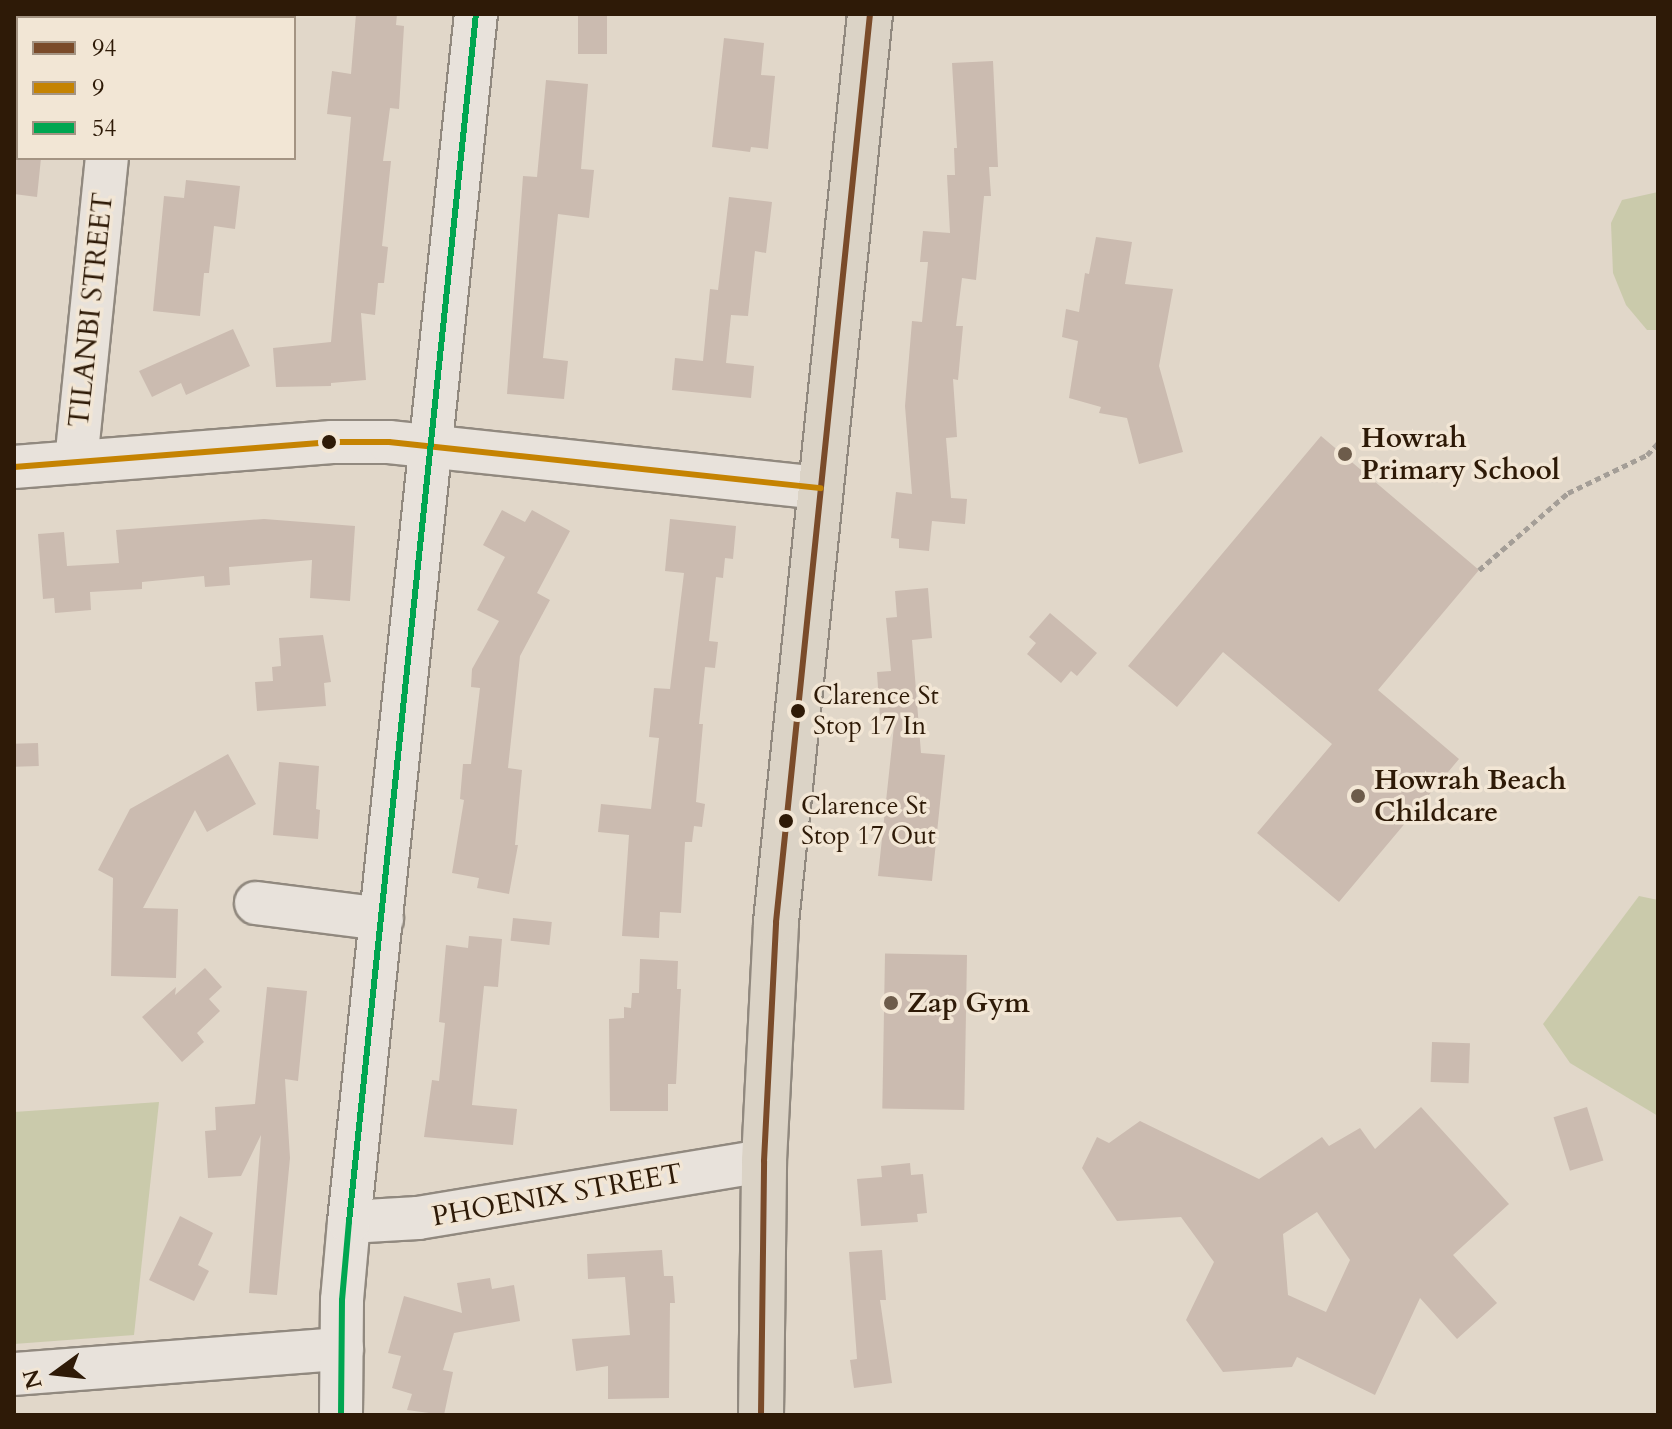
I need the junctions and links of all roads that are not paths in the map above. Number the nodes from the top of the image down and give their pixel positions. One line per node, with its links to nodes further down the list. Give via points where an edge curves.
1 (476, 14): 4 (street)
2 (870, 14): 7 (main road)
3 (107, 160): 5 (street, TILANBI STREET)
4 (430, 446): 5 (street, via 332,442); 7 (street); 9 (street)
5 (76, 462): 6 (street)
6 (14, 467)
7 (821, 488): 10 (main road, via 776,922)
8 (256, 903): 9 (street)
9 (382, 919): 11 (street)
10 (764, 1161): 11 (street, PHOENIX STREET, via 418,1218); 15 (main road)
11 (349, 1222): 12 (street)
12 (342, 1349): 13 (street); 14 (street)
13 (14, 1374)
14 (341, 1415)
15 (761, 1415)

